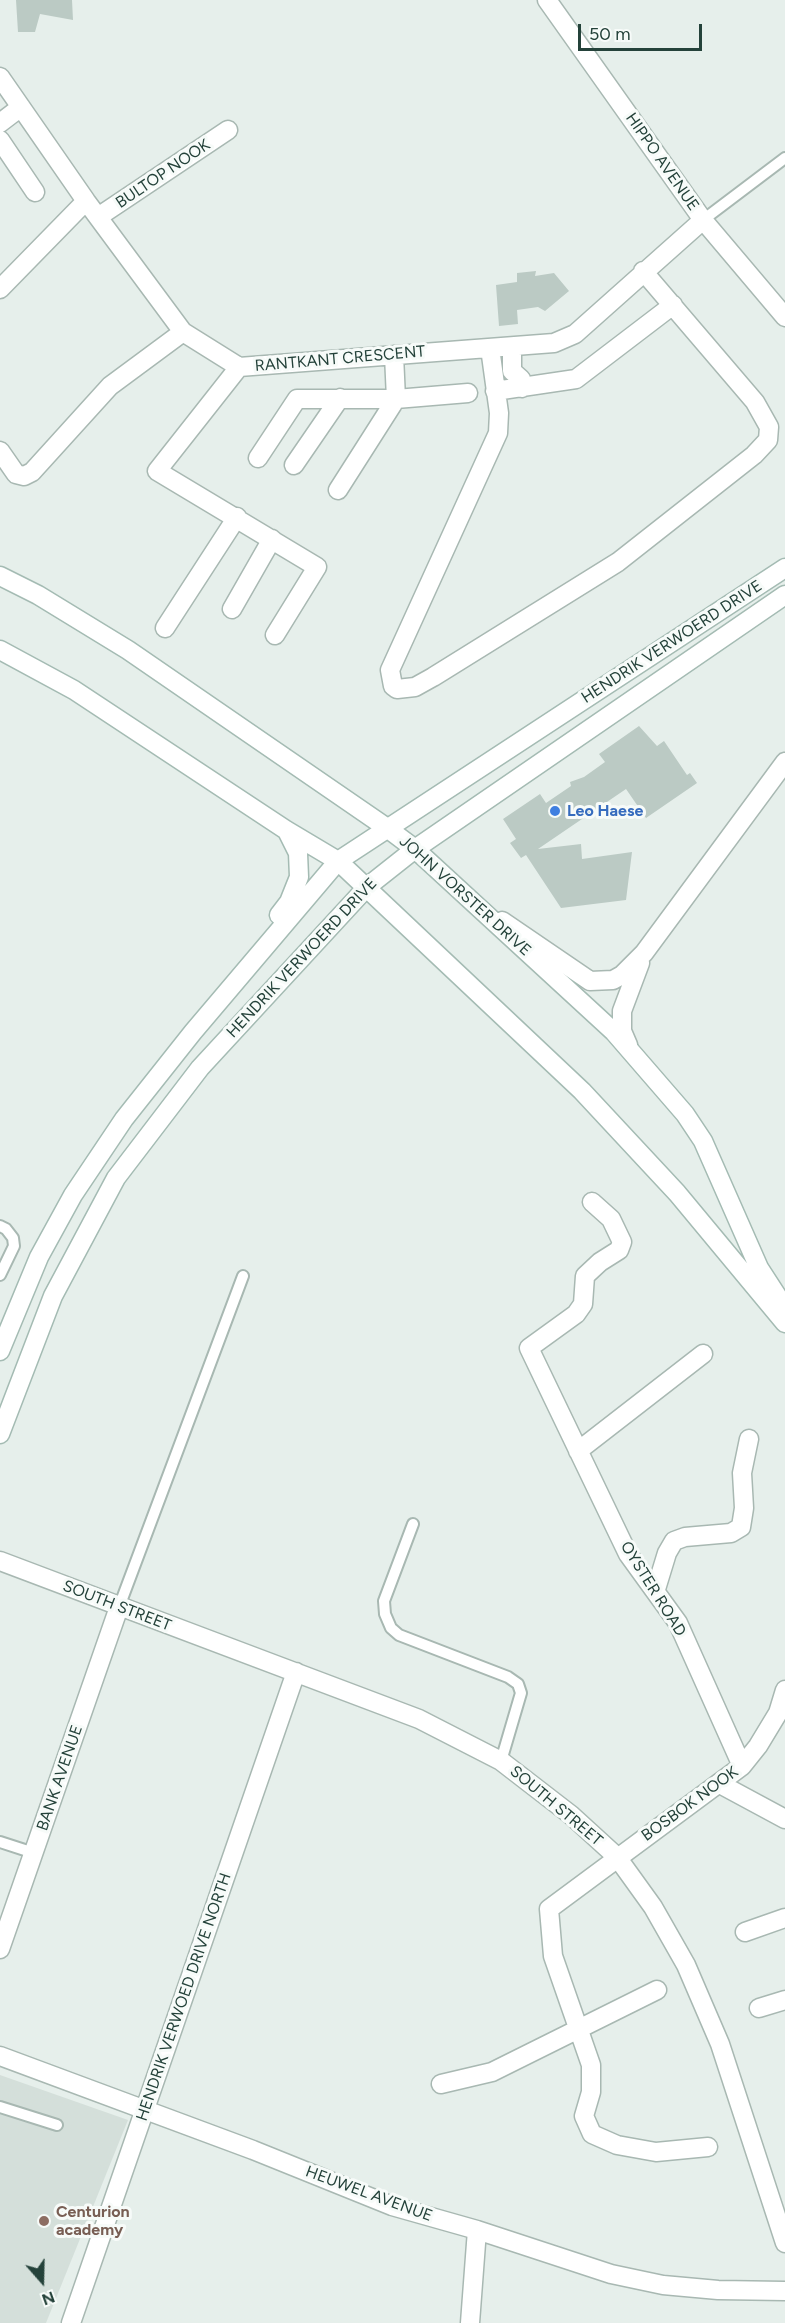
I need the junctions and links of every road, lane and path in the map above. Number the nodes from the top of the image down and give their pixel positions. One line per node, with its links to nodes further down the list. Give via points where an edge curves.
1 (551, 1): 11 (street, HIPPO AVENUE)
2 (0, 77): 3 (street, RANTKANT CRESCENT)
3 (21, 107): 4 (street); 9 (street, RANTKANT CRESCENT)
4 (0, 123)
5 (228, 130): 10 (street, BULTOP NOOK)
6 (0, 140): 8 (street)
7 (785, 158): 11 (lane)
8 (35, 192)
9 (86, 201): 10 (street, RANTKANT CRESCENT); 13 (street)
10 (98, 217): 16 (street, RANTKANT CRESCENT)
11 (703, 220): 12 (street, RANTKANT CRESCENT); 15 (street, HIPPO AVENUE)
12 (643, 271): 14 (street); 18 (street, RANTKANT CRESCENT, via 575,334 555,343)
13 (0, 289)
14 (673, 305): 21 (street, via 582,375 564,382); 22 (street, via 755,402 769,427 768,440 618,562 433,677 415,687 397,689 389,677 390,670 498,433)
15 (785, 317)
16 (183, 332): 20 (street, RANTKANT CRESCENT); 26 (street, via 110,386 32,472 16,474)
17 (490, 348): 18 (street, RANTKANT CRESCENT); 19 (street, RANTKANT CRESCENT); 22 (street)
18 (512, 348): 21 (street, via 512,371 521,379)
19 (394, 355): 20 (street, RANTKANT CRESCENT); 25 (street)
20 (239, 368): 30 (street, via 157,471)
21 (522, 388): 22 (street)
22 (495, 391)
23 (468, 393): 25 (street)
24 (340, 398): 25 (street); 27 (street, via 297,399); 28 (street)
25 (396, 399): 29 (street)
26 (0, 451)
27 (258, 458)
28 (294, 465)
29 (338, 490)
30 (237, 517): 31 (street); 36 (street)
31 (272, 539): 35 (street); 37 (street, via 317,567)
32 (785, 568): 40 (street, HENDRIK VERWOERD DRIVE)
33 (0, 576): 40 (street, JOHN VORSTER DRIVE, via 128,650)
34 (785, 596): 42 (street, HENDRIK VERWOERD DRIVE)
35 (232, 609)
36 (165, 628)
37 (275, 635)
38 (0, 650): 41 (street, via 74,690)
39 (785, 762): 46 (street)
40 (387, 828): 42 (street, JOHN VORSTER DRIVE); 43 (street, HENDRIK VERWOERD DRIVE)
41 (286, 830): 43 (street); 47 (street, via 298,853 296,888)
42 (415, 849): 44 (street, HENDRIK VERWOERD DRIVE); 45 (street, JOHN VORSTER DRIVE)
43 (338, 861): 44 (street); 47 (street, HENDRIK VERWOERD DRIVE)
44 (366, 887): 54 (street, via 582,1091 677,1193); 57 (street, HENDRIK VERWOERD DRIVE, via 200,1068 116,1178 54,1296)
45 (466, 896): 46 (street, via 590,981 613,980); 48 (street, JOHN VORSTER DRIVE)
46 (644, 953): 48 (street, via 622,1011 622,1031)
47 (193, 1032): 55 (street, HENDRIK VERWOERD DRIVE, via 124,1119 73,1195 39,1257)
48 (628, 1045): 53 (street, JOHN VORSTER DRIVE, via 685,1114 702,1141 759,1268)
49 (592, 1202): 59 (street, OYSTER ROAD, via 611,1220 622,1242 619,1250 585,1276 582,1304 576,1314 529,1348)
50 (0, 1226): 51 (lane, via 13,1238 14,1246)
51 (0, 1275)
52 (243, 1276): 63 (lane)
53 (785, 1308)
54 (785, 1323)
55 (0, 1351)
56 (703, 1354): 59 (street)
57 (0, 1434)
58 (749, 1440): 62 (street, via 742,1473 741,1527 731,1533 674,1541)
59 (578, 1451): 62 (street, OYSTER ROAD, via 628,1554)
60 (413, 1524): 67 (lane, via 384,1601 385,1614 399,1635 518,1683 521,1693)
61 (0, 1561): 63 (street, SOUTH STREET)
62 (656, 1589): 68 (street, OYSTER ROAD, via 678,1623)
63 (119, 1607): 64 (street, SOUTH STREET); 72 (street, BANK AVENUE)
64 (296, 1672): 67 (street, SOUTH STREET, via 419,1719); 84 (street, HENDRIK VERWOED DRIVE NORTH)
65 (785, 1690): 66 (street, BOSBOK NOOK)
66 (781, 1715): 68 (street, BOSBOK NOOK)
67 (501, 1761): 73 (street, SOUTH STREET, via 549,1796)
68 (742, 1766): 69 (street, BOSBOK NOOK)
69 (720, 1784): 70 (street); 73 (street, BOSBOK NOOK)
70 (785, 1819)
71 (0, 1842): 72 (lane)
72 (34, 1853): 76 (street, BANK AVENUE)
73 (617, 1857): 80 (street, BOSBOK NOOK, via 549,1909 553,1956); 88 (street, SOUTH STREET, via 670,1935 702,1999)
74 (785, 1918): 75 (street)
75 (745, 1932)
76 (0, 1949)
77 (657, 1990): 80 (street)
78 (785, 2000): 79 (street)
79 (759, 2008)
80 (581, 2029): 82 (street, via 492,2072); 86 (street, via 591,2065 591,2092 584,2116 592,2134 617,2145 656,2152)
81 (0, 2056): 84 (street, HEUWEL AVENUE)
82 (441, 2084)
83 (0, 2107): 85 (lane)
84 (145, 2111): 87 (street, HEUWEL AVENUE, via 392,2206); 90 (street, HENDRIK VERWOED DRIVE NORTH)
85 (57, 2125)
86 (708, 2147)
87 (477, 2230): 89 (street, HEUWEL AVENUE, via 611,2274 663,2285); 91 (street)
88 (785, 2243)
89 (785, 2292)
90 (71, 2323)
91 (470, 2323)

